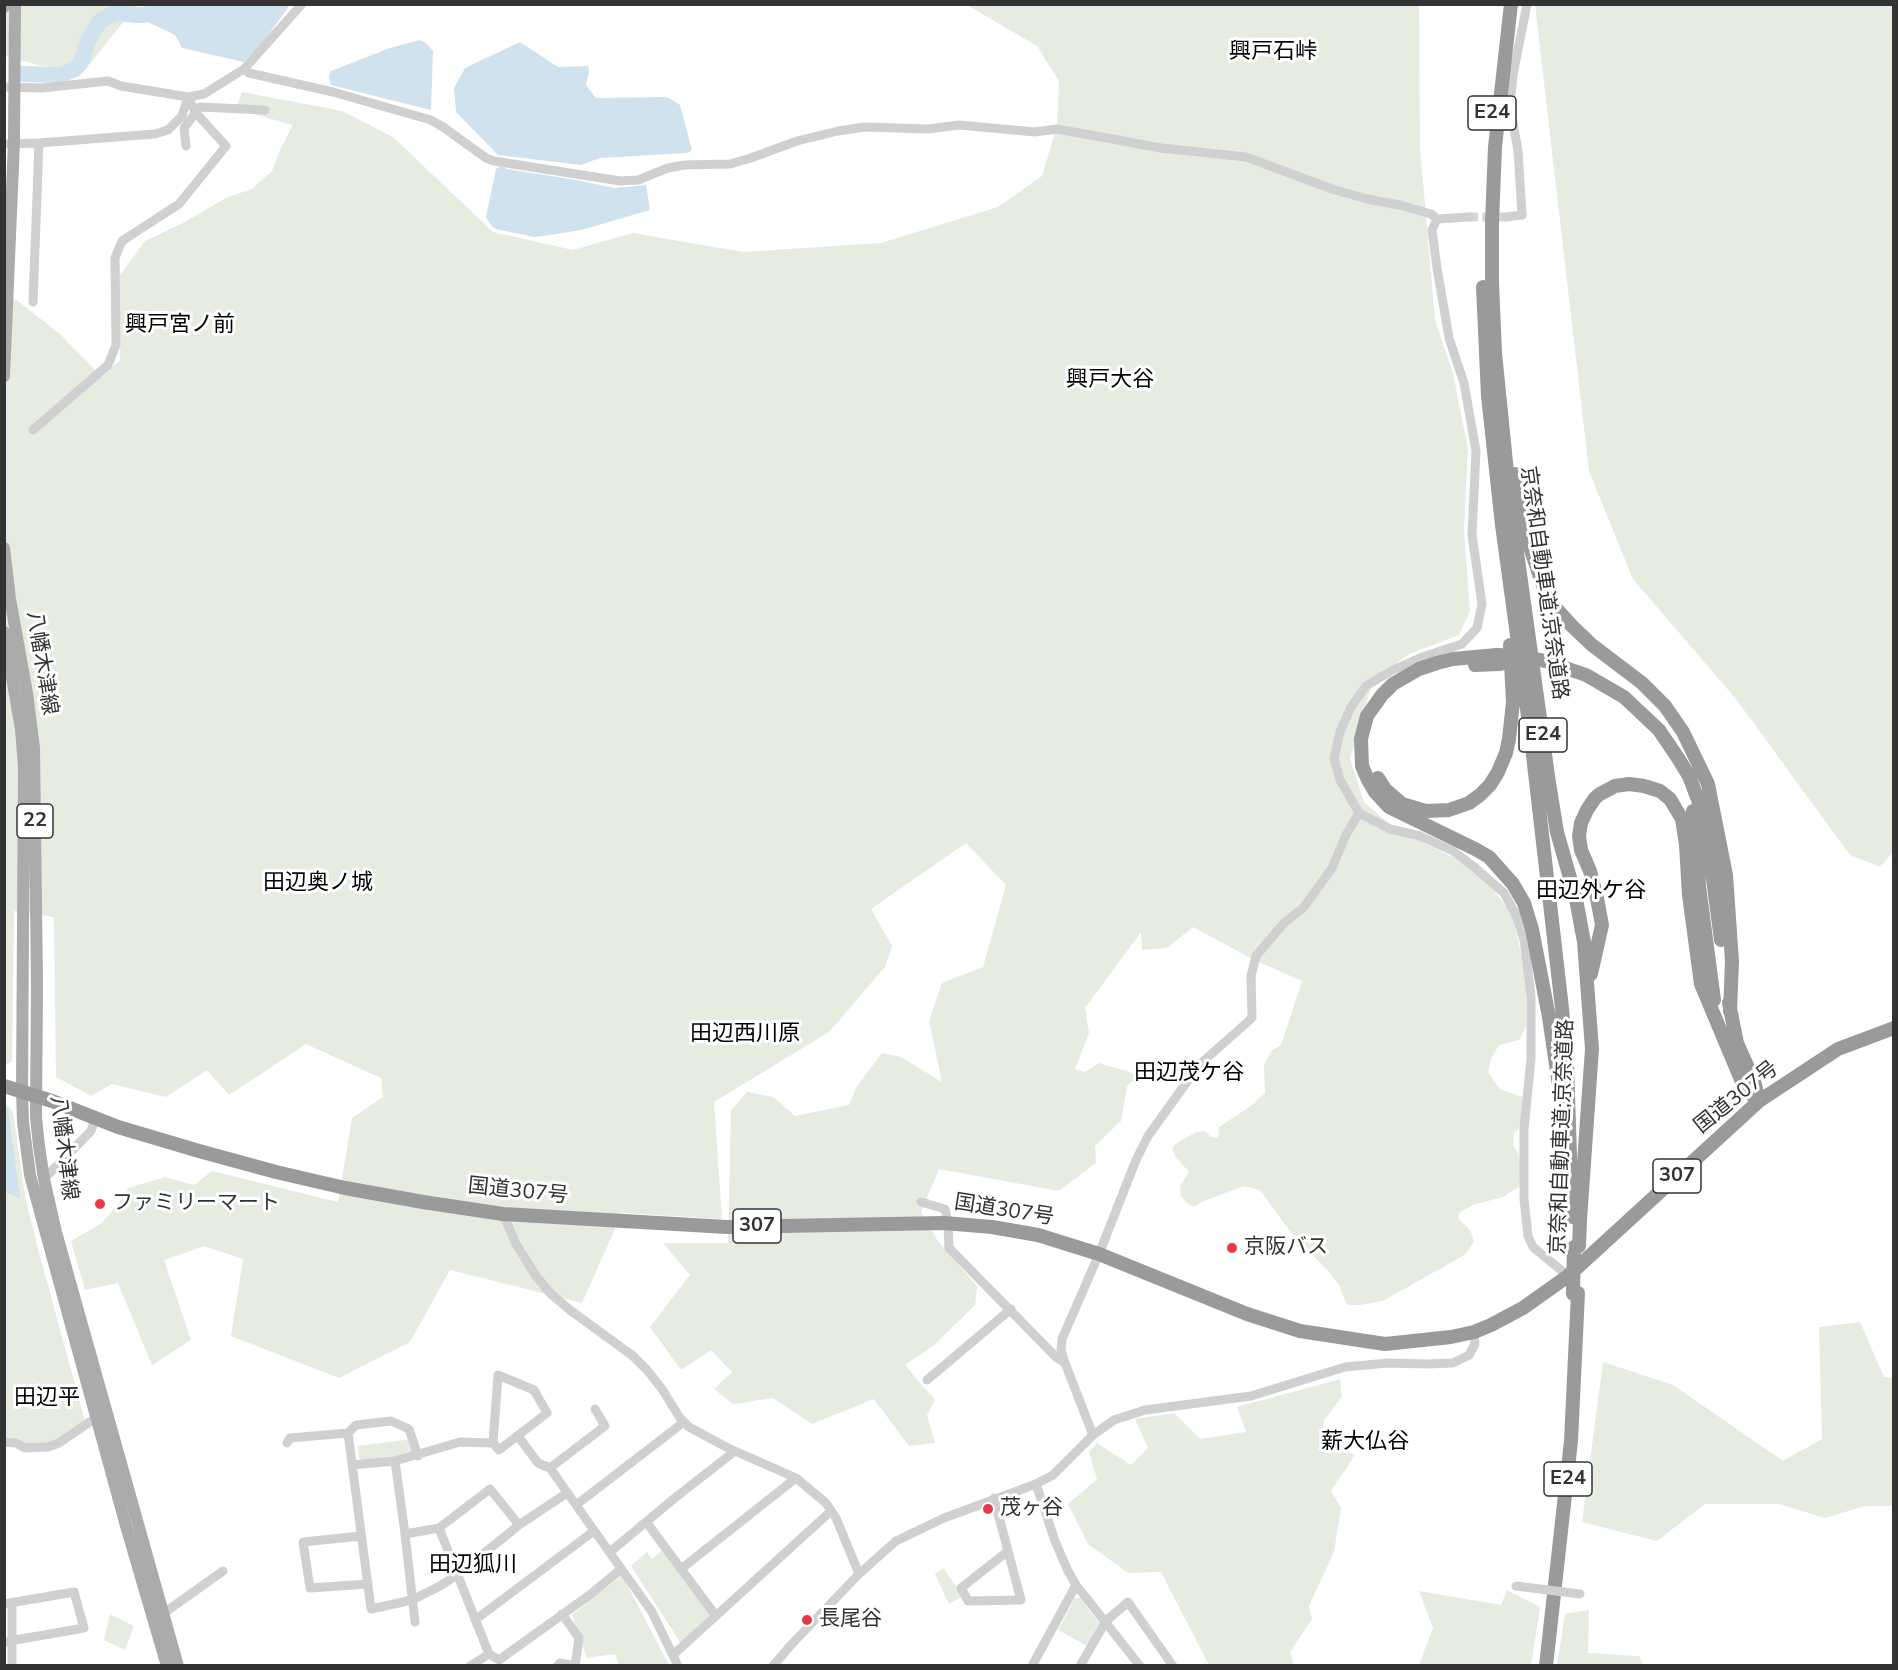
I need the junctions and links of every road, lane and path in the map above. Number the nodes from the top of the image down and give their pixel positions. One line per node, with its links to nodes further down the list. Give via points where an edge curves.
1 (15, 4): 7 (main road)
2 (302, 4): 6 (street)
3 (1506, 4): 20 (highway, 京奈和自動車道;京奈道路 / E24, via 1488,146 1484,222)
4 (1511, 4): 19 (highway, 京奈和自動車道;京奈道路 / E24, via 1493,190)
5 (1527, 4): 15 (street, via 1510,105 1522,215)
6 (244, 69): 8 (street, via 204,93); 16 (street, via 431,120 494,161 620,181 638,180 684,165 730,164 797,141 865,127 928,129 959,125 1035,132 1057,129 1161,148 1246,157 1332,189 1400,205)
7 (10, 88): 8 (street, via 67,87 108,81); 11 (main road)
8 (188, 97): 10 (street); 12 (street, via 182,116 168,130)
9 (265, 110): 10 (street, via 200,107)
10 (196, 113): 13 (street, via 184,128); 21 (street, via 225,146 179,204 122,241 115,258 116,345 108,365)
11 (9, 141): 12 (street); 18 (main road, bridge, via 13,166)
12 (39, 143): 17 (street)
13 (186, 146)
14 (1469, 217): 16 (street)
15 (1506, 217)
16 (1437, 219): 26 (street, via 1432,230 1437,268 1476,451 1472,534 1482,604 1477,628 1462,644 1391,671 1366,686 1351,707 1334,758 1340,780)
17 (33, 302)
18 (4, 376)
19 (1497, 380): 27 (highway, 京奈和自動車道;京奈道路 / E24, via 1510,501 1557,832 1581,921); 28 (highway, via 1531,550 1552,604 1592,645 1665,706 1683,732 1708,784 1726,875 1732,961)
20 (1488, 396): 24 (highway, via 1497,547 1514,702 1506,753 1490,785 1469,803 1437,812 1414,809 1395,799 1376,775 1370,757 1370,733 1380,710 1404,687 1425,676); 39 (highway, 京奈和自動車道;京奈道路 / E24, via 1562,1008)
21 (33, 430)
22 (4, 548): 33 (main road, 八幡木津線 / 22, via 34,748)
23 (4, 632): 32 (main road, 八幡木津線 / 22, via 24,766)
24 (1499, 659): 25 (highway); 39 (highway, via 1476,656 1437,663 1393,684 1367,716 1361,739 1362,766 1375,792 1389,807 1489,857 1514,884 1524,903 1549,1017)
25 (1545, 666): 28 (highway, via 1586,675 1632,704 1659,730 1689,776 1709,838); 29 (highway, via 1594,688 1627,710 1660,745 1682,781 1696,818 1699,886)
26 (1359, 813): 42 (street, via 1332,868 1304,907 1284,923 1256,956 1251,976 1252,1018 1199,1065 1148,1136); 43 (street, via 1390,829 1453,851 1504,893 1516,915 1524,940 1531,996 1531,1059 1524,1129 1528,1236 1533,1247)
27 (1588, 989): 29 (highway, via 1602,926 1595,889 1581,850 1581,823 1600,794 1615,786 1644,786 1670,799 1682,819 1701,984); 41 (highway, 京奈和自動車道;京奈道路 / E24, via 1592,1049)
28 (1730, 1011): 34 (highway, via 1737,1043)
29 (1719, 1023): 34 (highway, via 1745,1089)
30 (1893, 1028): 34 (highway, 国道307号 / 307, via 1838,1049)
31 (4, 1086): 32 (highway, 国道307号 / 307)
32 (22, 1092): 33 (highway, 国道307号 / 307); 50 (main road, 八幡木津線 / 22, via 30,1175)
33 (36, 1096): 35 (highway, 国道307号 / 307); 36 (main road, 八幡木津線 / 22)
34 (1759, 1101): 43 (highway, 国道307号 / 307)
35 (95, 1119): 36 (street, via 91,1131); 38 (highway, 国道307号 / 307, via 276,1172 345,1188)
36 (44, 1179): 88 (main road, 八幡木津線 / 22)
37 (921, 1202): 40 (street, via 945,1209)
38 (503, 1214): 40 (highway, 国道307号 / 307, via 727,1227); 51 (street, via 536,1276 570,1310 633,1356)
39 (1572, 1219): 41 (highway, 京奈和自動車道;京奈道路 / E24)
40 (948, 1223): 42 (highway, 国道307号 / 307, via 1038,1235); 45 (street, via 949,1248)
41 (1576, 1246): 44 (highway, 京奈和自動車道;京奈道路 / E24)
42 (1099, 1254): 46 (highway, 国道307号 / 307, via 1247,1314 1300,1331 1385,1344); 47 (street, via 1062,1339)
43 (1568, 1276): 46 (highway, 国道307号 / 307, via 1523,1308)
44 (1576, 1294): 110 (highway, 京奈和自動車道;京奈道路 / E24, via 1566,1441); 111 (highway, 京奈和自動車道;京奈道路 / E24, via 1571,1441)
45 (1011, 1309): 47 (street); 48 (street)
46 (1474, 1332): 53 (street, via 1475,1344 1469,1356 1453,1363 1345,1367 1251,1396 1145,1410 1114,1420)
47 (1065, 1363): 53 (street)
48 (927, 1380)
49 (595, 1409): 62 (street, via 605,1425)
50 (97, 1417): 55 (street, via 48,1447 25,1448); 99 (main road, 八幡木津線 / 22)
51 (684, 1422): 58 (street); 67 (street)
52 (348, 1432): 56 (street, via 290,1438); 59 (street, via 356,1425 391,1421 410,1429); 61 (street)
53 (1093, 1435): 64 (street, via 1053,1475)
54 (518, 1436): 57 (street, via 499,1450); 57 (street, via 547,1413 534,1390 498,1375); 62 (street, via 538,1463)
55 (4, 1442)
56 (287, 1443)
57 (493, 1443): 59 (street, via 460,1442)
58 (735, 1451): 63 (street); 69 (street)
59 (418, 1456): 60 (street)
60 (395, 1461): 61 (street); 73 (street)
61 (352, 1466): 74 (street)
62 (550, 1468): 65 (street)
63 (796, 1478): 68 (street); 78 (street)
64 (1036, 1484): 66 (street); 83 (street, via 1055,1541)
65 (567, 1492): 67 (street); 70 (street)
66 (994, 1498): 75 (street); 80 (street, via 896,1541)
67 (576, 1505): 72 (street)
68 (831, 1511): 80 (street); 90 (street)
69 (647, 1523): 76 (street); 78 (street)
70 (519, 1525): 71 (street, via 490,1489); 81 (street)
71 (439, 1528): 73 (street); 81 (street)
72 (594, 1531): 76 (street); 91 (street)
73 (405, 1534): 86 (street)
74 (361, 1536): 82 (street); 82 (street, via 303,1542 310,1588)
75 (1008, 1551): 75 (street, via 1021,1600 968,1601 961,1588)
76 (610, 1552): 77 (street)
77 (621, 1569): 89 (street); 96 (street, via 652,1612)
78 (681, 1569): 90 (street)
79 (223, 1571): 88 (street)
80 (859, 1574): 105 (street)
81 (457, 1575): 86 (street); 91 (street)
82 (368, 1584): 86 (street, via 371,1608)
83 (1076, 1584): 93 (street); 106 (street)
84 (1516, 1586): 85 (street, bridge)
85 (1585, 1593)
86 (412, 1599): 92 (street)
87 (8, 1604): 94 (street); 94 (street, via 74,1592 84,1629)
88 (164, 1614): 100 (main road, 八幡木津線 / 22)
89 (562, 1614): 95 (street, via 499,1660); 103 (street, via 579,1638)
90 (716, 1616): 96 (street)
91 (475, 1620): 95 (street)
92 (415, 1622)
93 (1106, 1622): 97 (street); 107 (street); 109 (street, via 1128,1602)
94 (8, 1642): 98 (street)
95 (489, 1654): 101 (street)
96 (673, 1655): 104 (street)
97 (1130, 1661): 108 (street)
98 (12, 1665)
99 (167, 1665)
100 (178, 1665)
101 (470, 1665)
102 (557, 1665): 103 (street)
103 (575, 1665)
104 (678, 1665)
105 (773, 1665)
106 (1032, 1665)
107 (1080, 1665)
108 (1140, 1665)
109 (1173, 1665)
110 (1541, 1665)
111 (1546, 1665)

